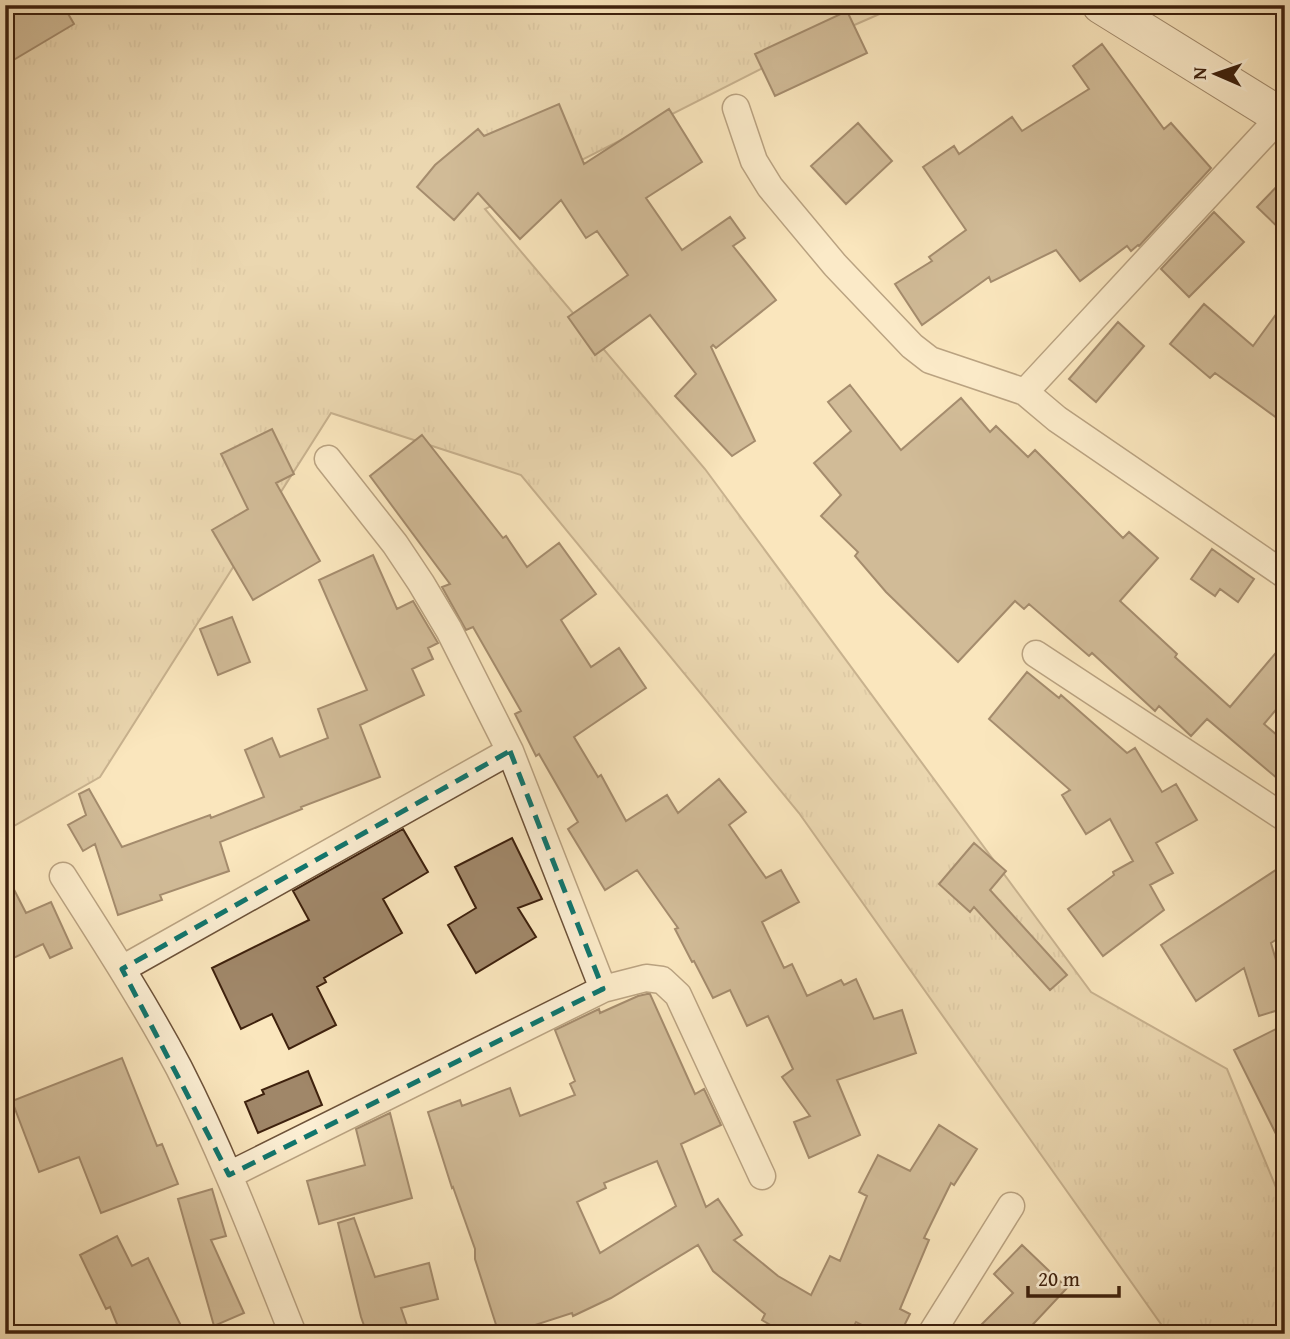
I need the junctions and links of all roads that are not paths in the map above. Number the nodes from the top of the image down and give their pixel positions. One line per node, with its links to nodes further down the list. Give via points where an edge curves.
1 (1101, 5): 3 (main road)
2 (736, 108): 4 (street, via 754,161 770,187 912,346 930,360)
3 (1283, 118): 4 (street)
4 (1026, 391): 6 (street, via 1057,419)
5 (328, 459): 8 (street, via 421,583)
6 (1285, 575)
7 (1036, 654): 9 (street)
8 (510, 751): 11 (street); 12 (street)
9 (1285, 818)
10 (63, 876): 11 (street)
11 (122, 968): 13 (street, via 179,1068)
12 (603, 989): 13 (street); 14 (street, via 646,978 662,980 678,995)
13 (229, 1175): 16 (street)
14 (762, 1176)
15 (1011, 1206): 17 (street)
16 (293, 1334)
17 (931, 1334)

